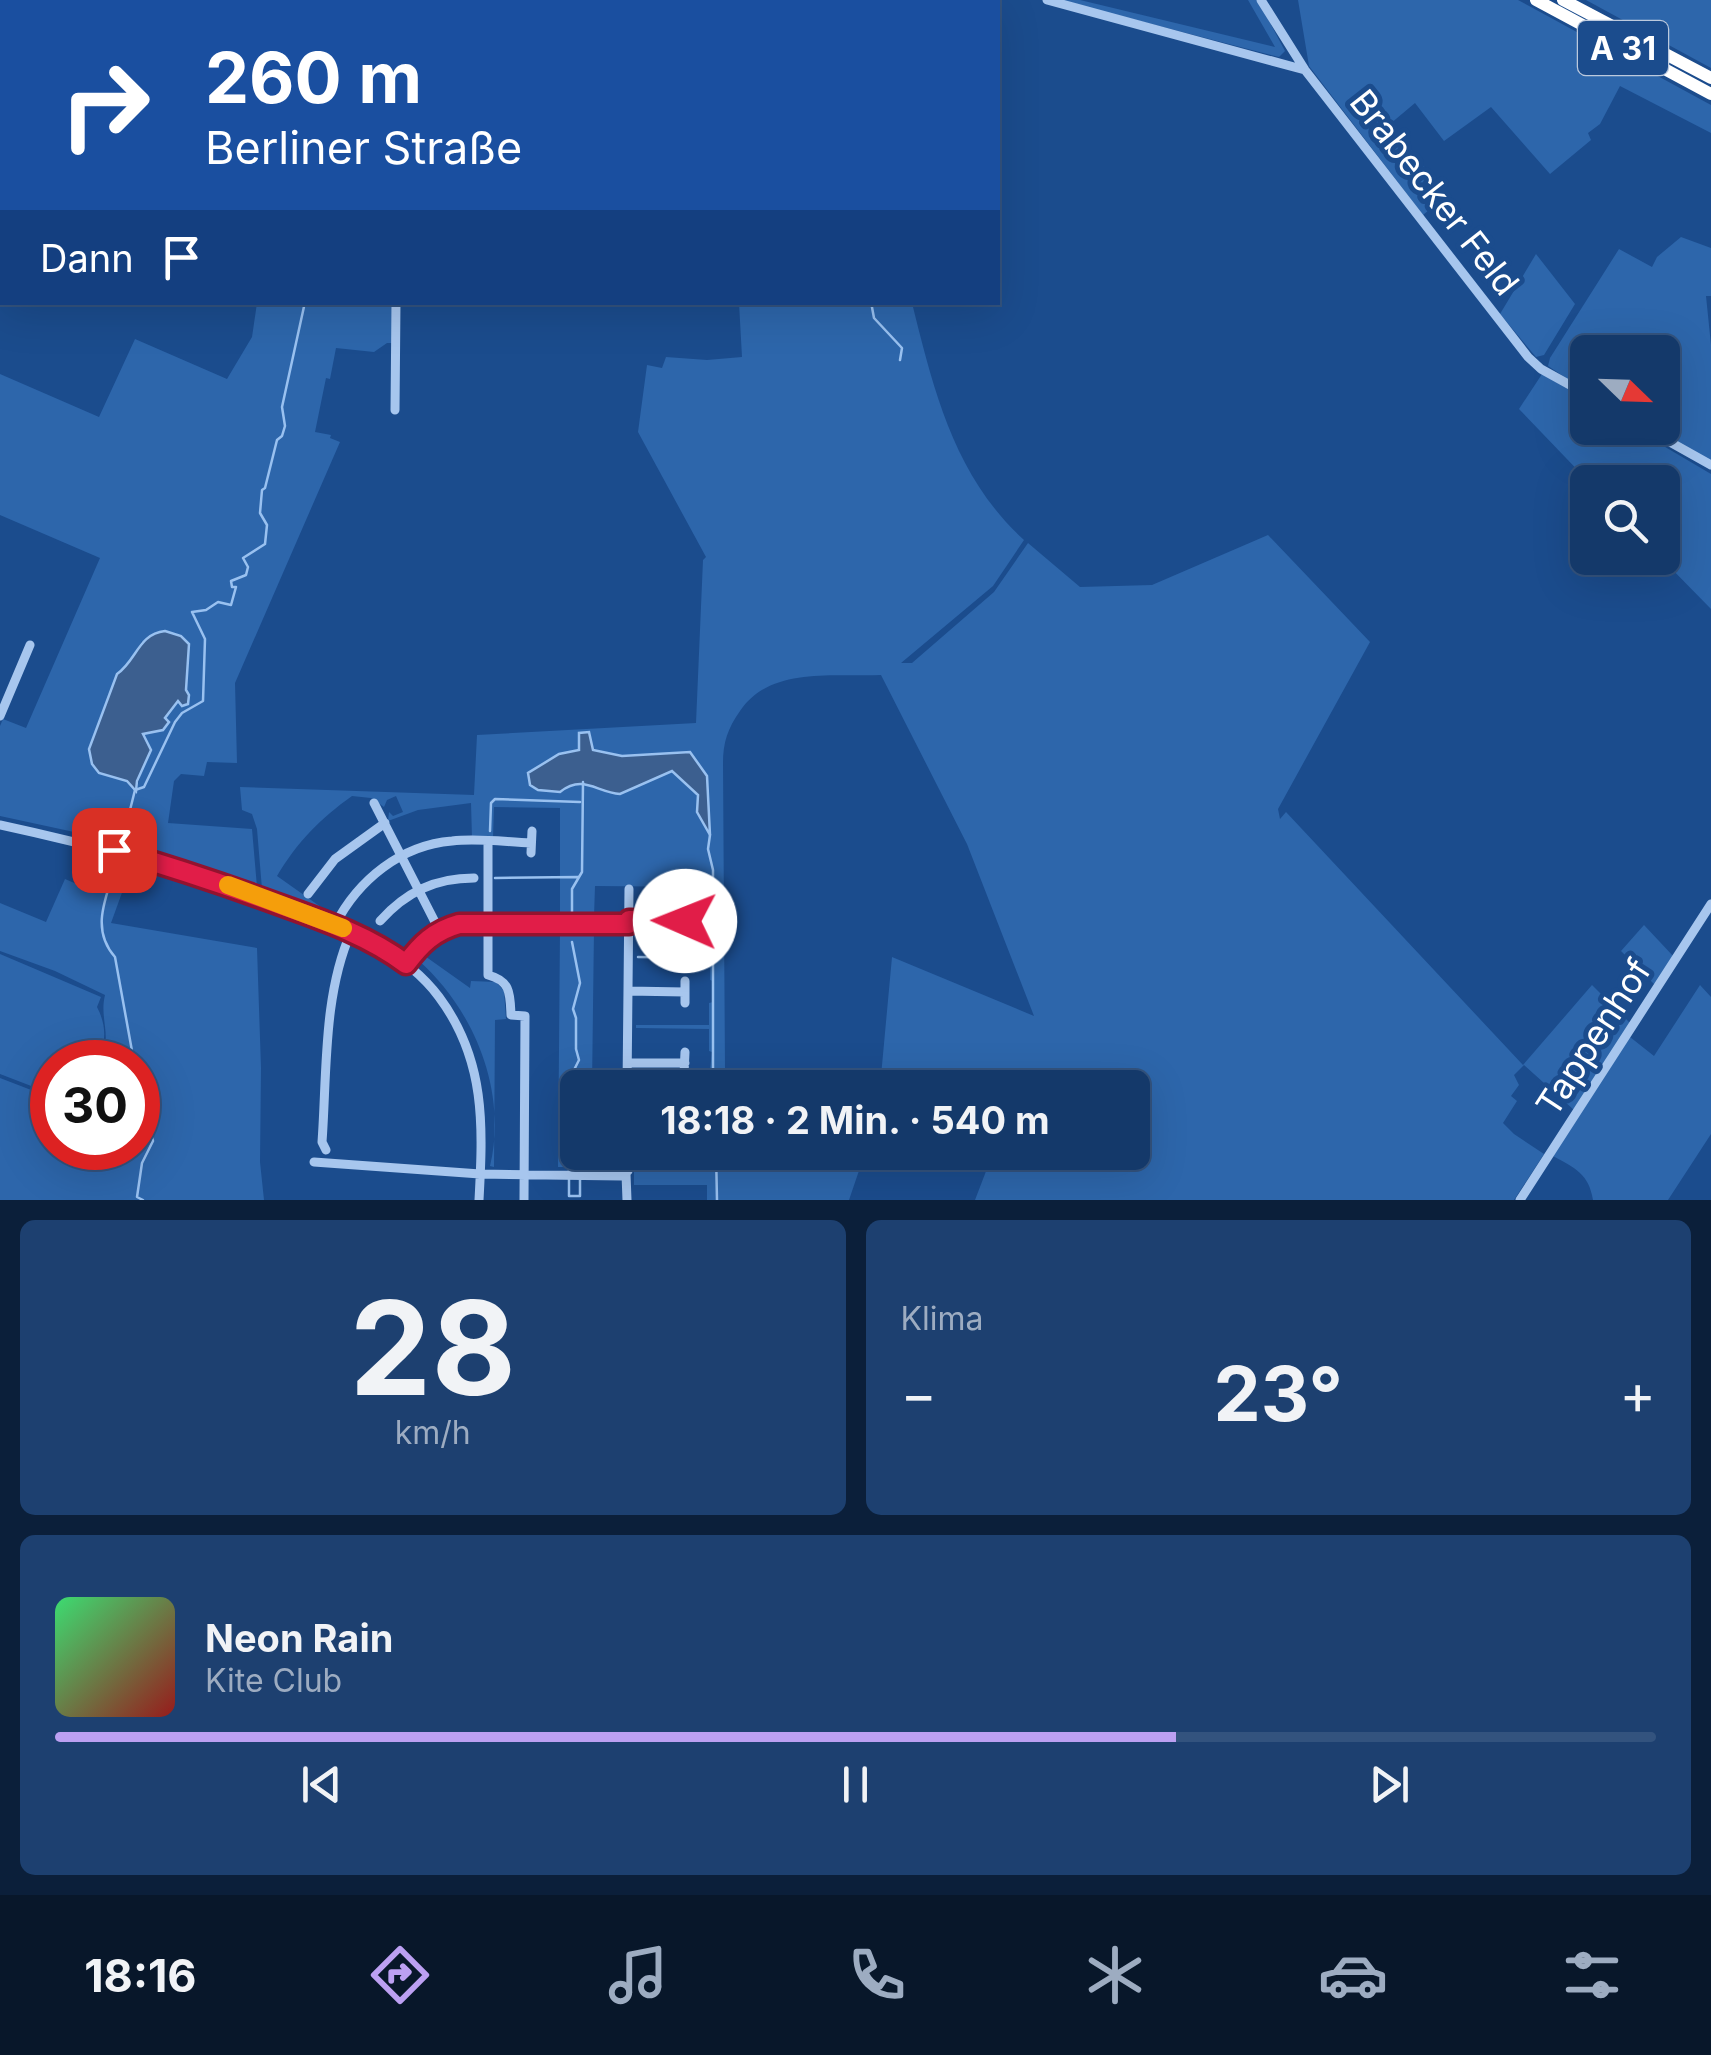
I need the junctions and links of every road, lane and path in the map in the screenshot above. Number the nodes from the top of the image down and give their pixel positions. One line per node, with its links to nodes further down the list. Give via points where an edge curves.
1 (1047, 0): 5 (street)
2 (1261, 0): 5 (street, Brabecker Feld)
3 (1536, 0): 7 (highway, A 31)
4 (1563, 0): 6 (highway, A 31)
5 (1305, 70): 9 (street, Brabecker Feld, via 1528,357)
6 (1711, 78)
7 (1711, 94)
8 (396, 305): 10 (street)
9 (1570, 385)
10 (395, 410)
11 (1677, 445): 12 (street)
12 (1711, 464)
13 (30, 645): 14 (street)
14 (0, 716)
15 (374, 804): 16 (street)
16 (385, 823): 20 (street); 24 (street, via 335,858)
17 (0, 825): 30 (street, via 184,870)
18 (532, 831): 19 (street, via 531,848)
19 (488, 842): 20 (street, via 452,841); 29 (street)
20 (400, 856): 22 (street); 30 (street, via 362,886)
21 (474, 878): 22 (street)
22 (419, 889): 27 (street); 32 (street)
23 (629, 889): 28 (street)
24 (308, 894)
25 (1711, 904): 48 (street, Tappenhof)
26 (685, 921): 28 (street)
27 (380, 922)
28 (629, 922): 29 (street); 34 (street)
29 (488, 923): 32 (street); 44 (street, via 488,975 507,985 511,1015 524,1016)
30 (334, 925): 31 (street)
31 (352, 932): 33 (street); 39 (street, via 334,989)
32 (436, 932): 33 (street)
33 (406, 964): 42 (street, via 448,1011 478,1081)
34 (628, 991): 35 (street); 36 (street)
35 (685, 992)
36 (628, 1063): 37 (street); 38 (street)
37 (684, 1063)
38 (628, 1070)
39 (326, 1150)
40 (314, 1162): 42 (street)
41 (626, 1170): 43 (street)
42 (480, 1174): 44 (street); 45 (street)
43 (626, 1174): 44 (street); 47 (street)
44 (524, 1175): 46 (street)
45 (479, 1200)
46 (524, 1200)
47 (627, 1200)
48 (1520, 1200)

